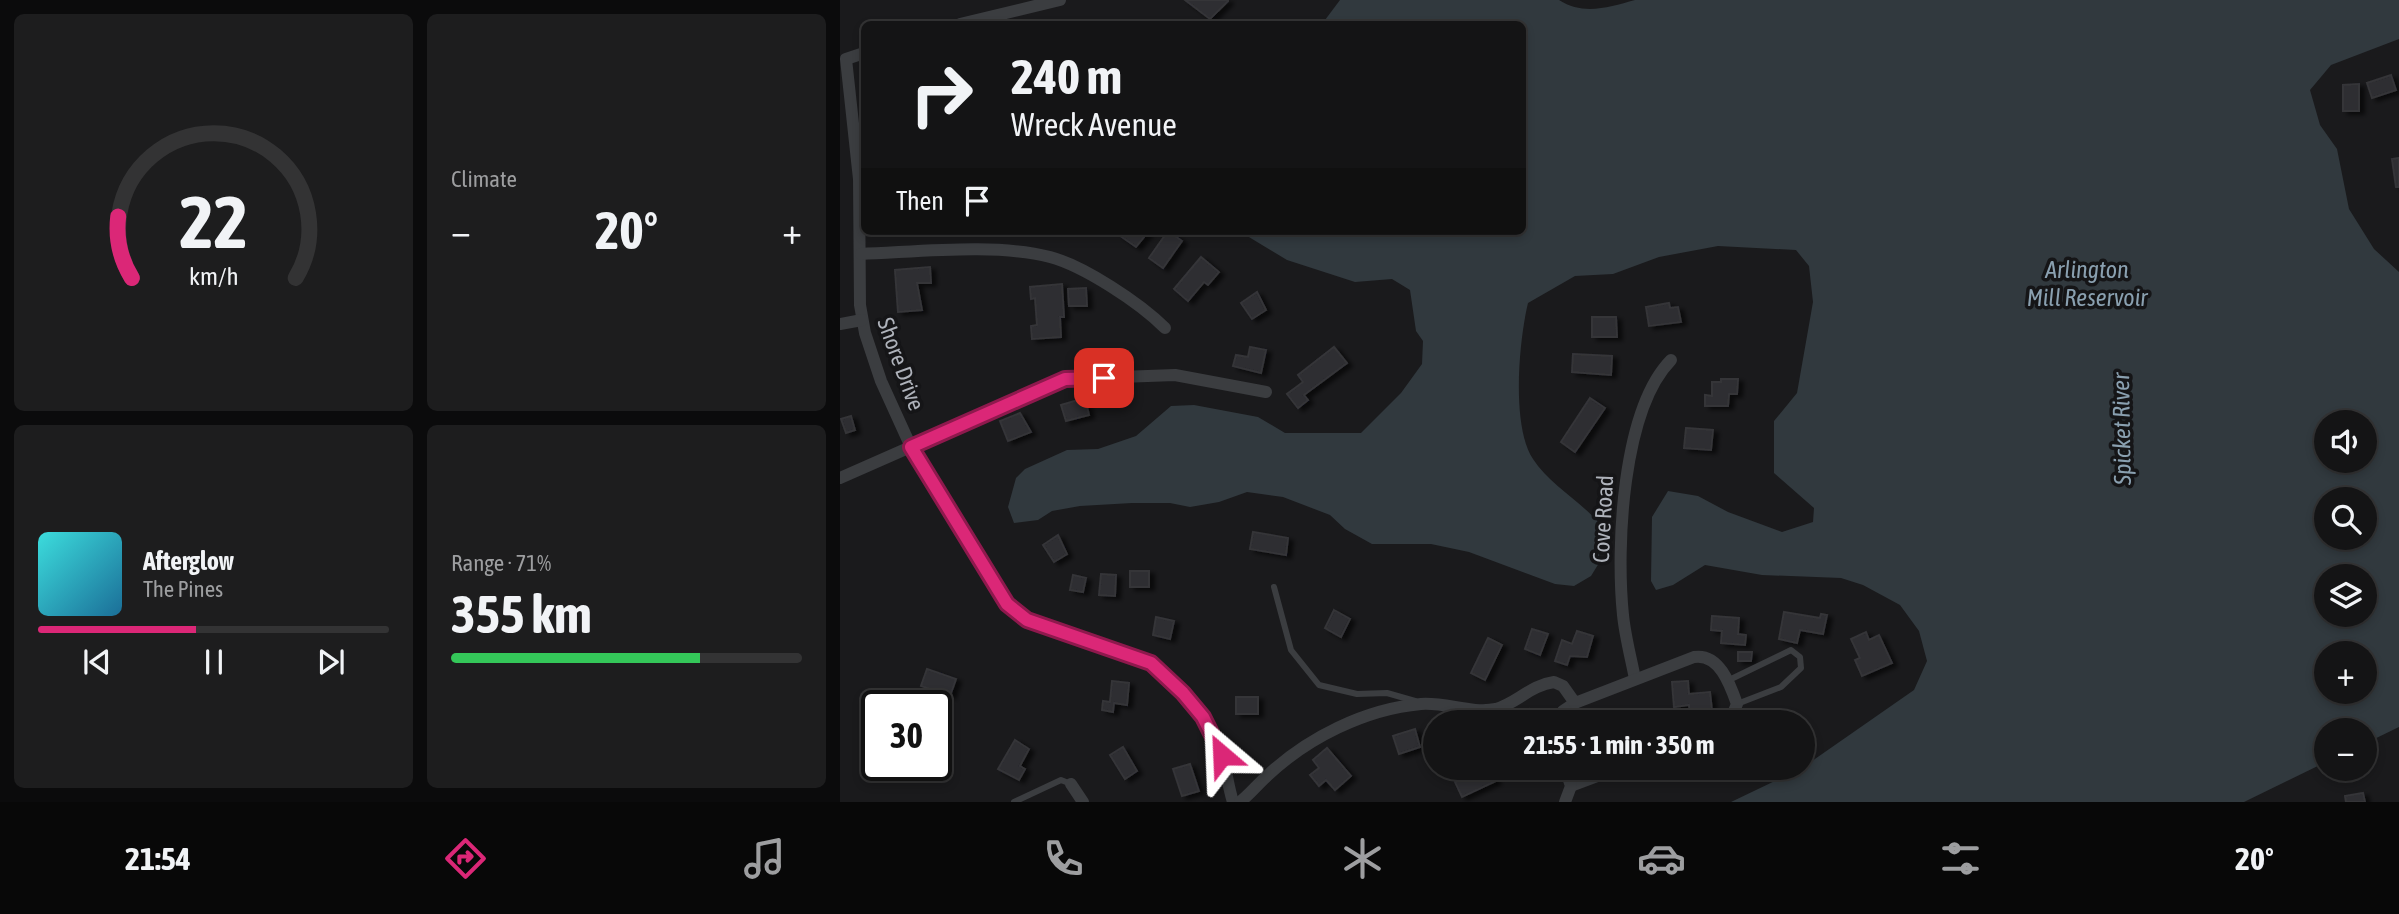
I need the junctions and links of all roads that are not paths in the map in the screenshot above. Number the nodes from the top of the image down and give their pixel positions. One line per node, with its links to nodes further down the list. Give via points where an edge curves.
1 (1060, 0): 2 (street)
2 (972, 21)
3 (861, 54): 4 (street, Shore Drive)
4 (843, 60): 5 (street, Shore Drive, via 859,179)
5 (861, 254): 6 (street, Shore Drive); 8 (street, via 994,251 1051,257 1115,289)
6 (862, 320): 7 (street); 11 (street, Shore Drive, via 881,381)
7 (840, 324)
8 (1165, 328)
9 (1667, 364): 14 (street, Cove Road, via 1639,423 1624,491 1623,616)
10 (1266, 391): 11 (street, via 1175,375 1065,379)
11 (911, 447): 12 (street); 27 (street, Shore Drive, via 1016,613 1040,626 1138,656 1183,693 1217,741)
12 (840, 478)
13 (1274, 587): 17 (lane, via 1291,650 1319,685 1357,694 1387,693)
14 (1635, 679): 15 (street, via 1702,656 1714,661); 16 (street)
15 (1726, 681): 18 (street); 18 (lane, via 1791,650 1800,657 1801,668 1781,687)
16 (1575, 703): 17 (street, via 1554,681 1497,708); 19 (street)
17 (1423, 704): 28 (street, via 1365,717 1333,731 1291,757)
18 (1737, 704): 20 (street)
19 (1564, 710)
20 (1736, 710)
21 (1569, 780): 24 (street)
22 (1587, 780): 24 (street)
23 (1071, 784): 25 (lane, via 1061,780); 26 (street)
24 (1571, 786): 29 (street)
25 (1014, 802)
26 (1083, 802)
27 (1234, 802)
28 (1240, 802)
29 (1565, 802)

